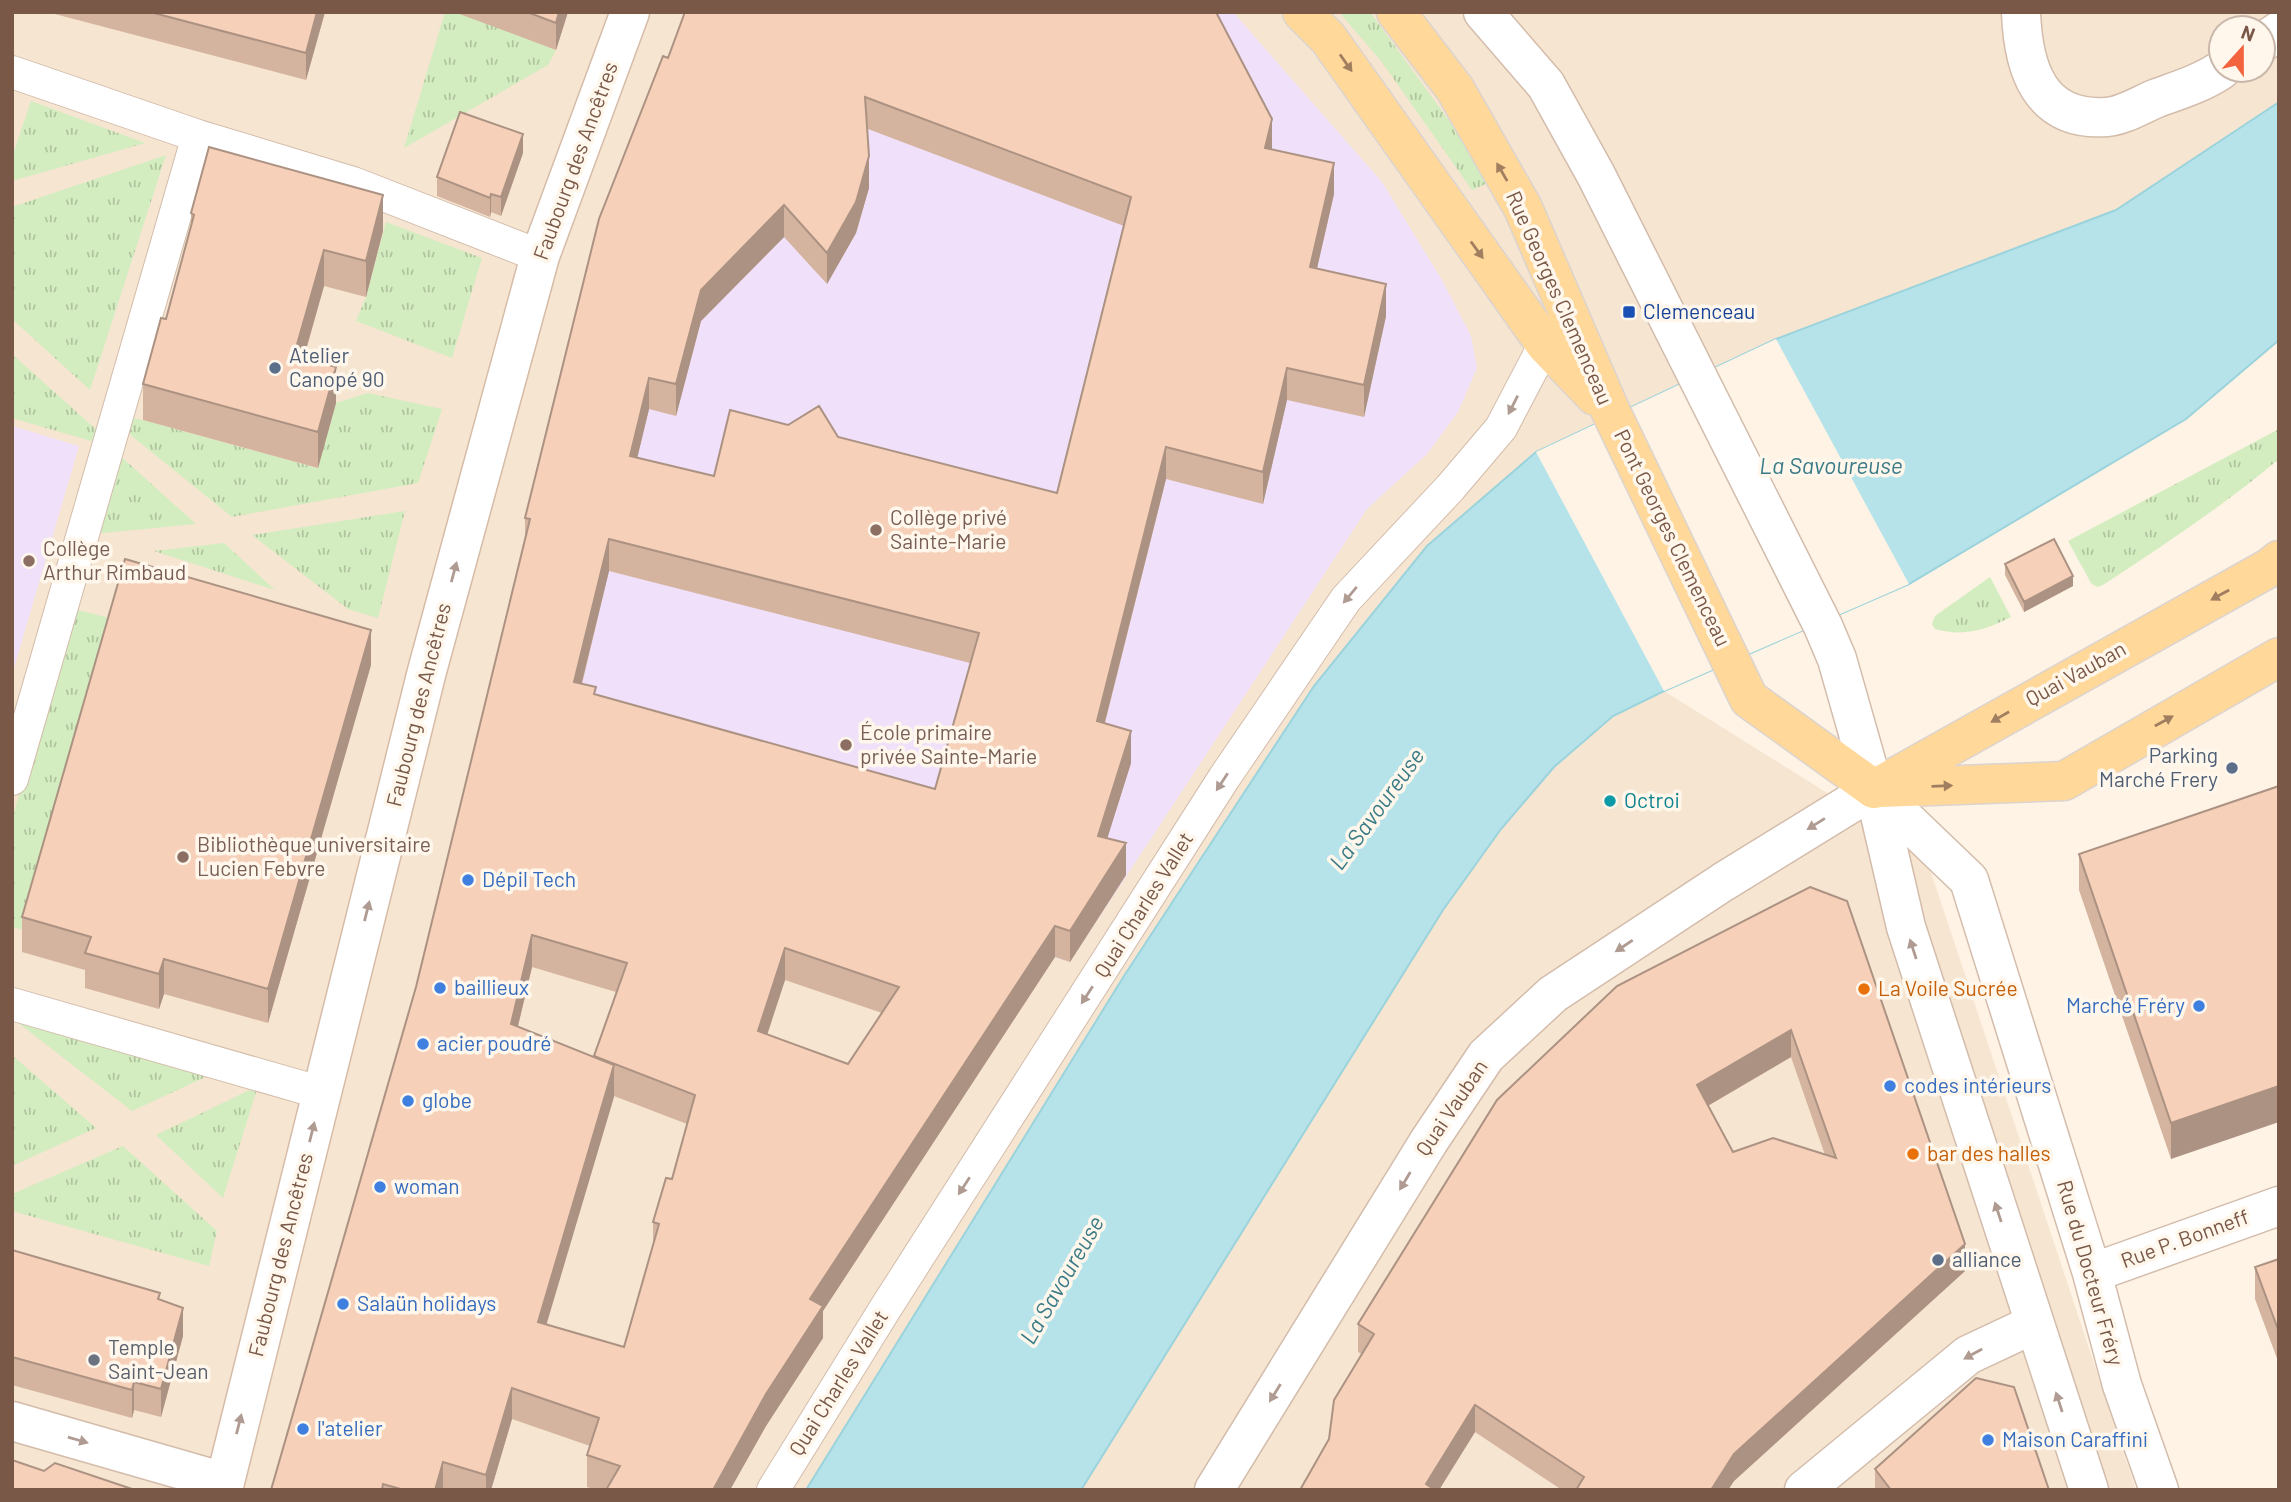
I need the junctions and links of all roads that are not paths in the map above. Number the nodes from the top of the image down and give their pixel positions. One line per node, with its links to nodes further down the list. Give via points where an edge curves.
1 (630, 12): 9 (street, Faubourg des Ancêtres)
2 (1302, 12): 10 (main road, Rue Georges Clemenceau, one-way to 10, via 1328,38)
3 (1395, 12): 11 (main road, Rue Georges Clemenceau, one-way to 3, via 1523,208 1455,89)
4 (1483, 12): 15 (street, via 1546,85 1698,377 1823,626 1837,659)
5 (2021, 12): 7 (street, via 2022,49 2034,82 2057,107 2076,115 2109,117)
6 (13, 75): 8 (street)
7 (2207, 76)
8 (198, 136): 9 (street, via 353,183); 14 (street)
9 (540, 256): 17 (street, Faubourg des Ancêtres, one-way to 9, via 427,671)
10 (1545, 344): 11 (main road, Rue Georges Clemenceau); 23 (street, Quai Charles Vallet, one-way to 23, via 1501,428 1346,599 1224,778)
11 (1611, 412): 15 (main road, Pont Georges Clemenceau, via 1749,699)
12 (2279, 560): 15 (main road, Quai Vauban, one-way to 15)
13 (2279, 657): 15 (main road, Quai Vauban, one-way to 13, via 2063,781)
14 (12, 779)
15 (1874, 789): 19 (street, Rue du Docteur Fréry, via 1969,880); 20 (street, one-way to 15, via 1906,927); 24 (street, Quai Vauban, one-way to 24, via 1553,994 1486,1056)
16 (12, 1004): 17 (street)
17 (322, 1093): 22 (street, Faubourg des Ancêtres, one-way to 17)
18 (2279, 1206): 19 (street, Rue P. Bonneff)
19 (2092, 1273): 27 (street, Rue du Docteur Fréry, via 2122,1385)
20 (2034, 1324): 25 (street, one-way to 25, via 1968,1355); 26 (street, one-way to 20)
21 (12, 1421): 22 (street, one-way to 22)
22 (223, 1486)
23 (773, 1490)
24 (1214, 1490)
25 (1804, 1490)
26 (2089, 1490)
27 (2159, 1490)

